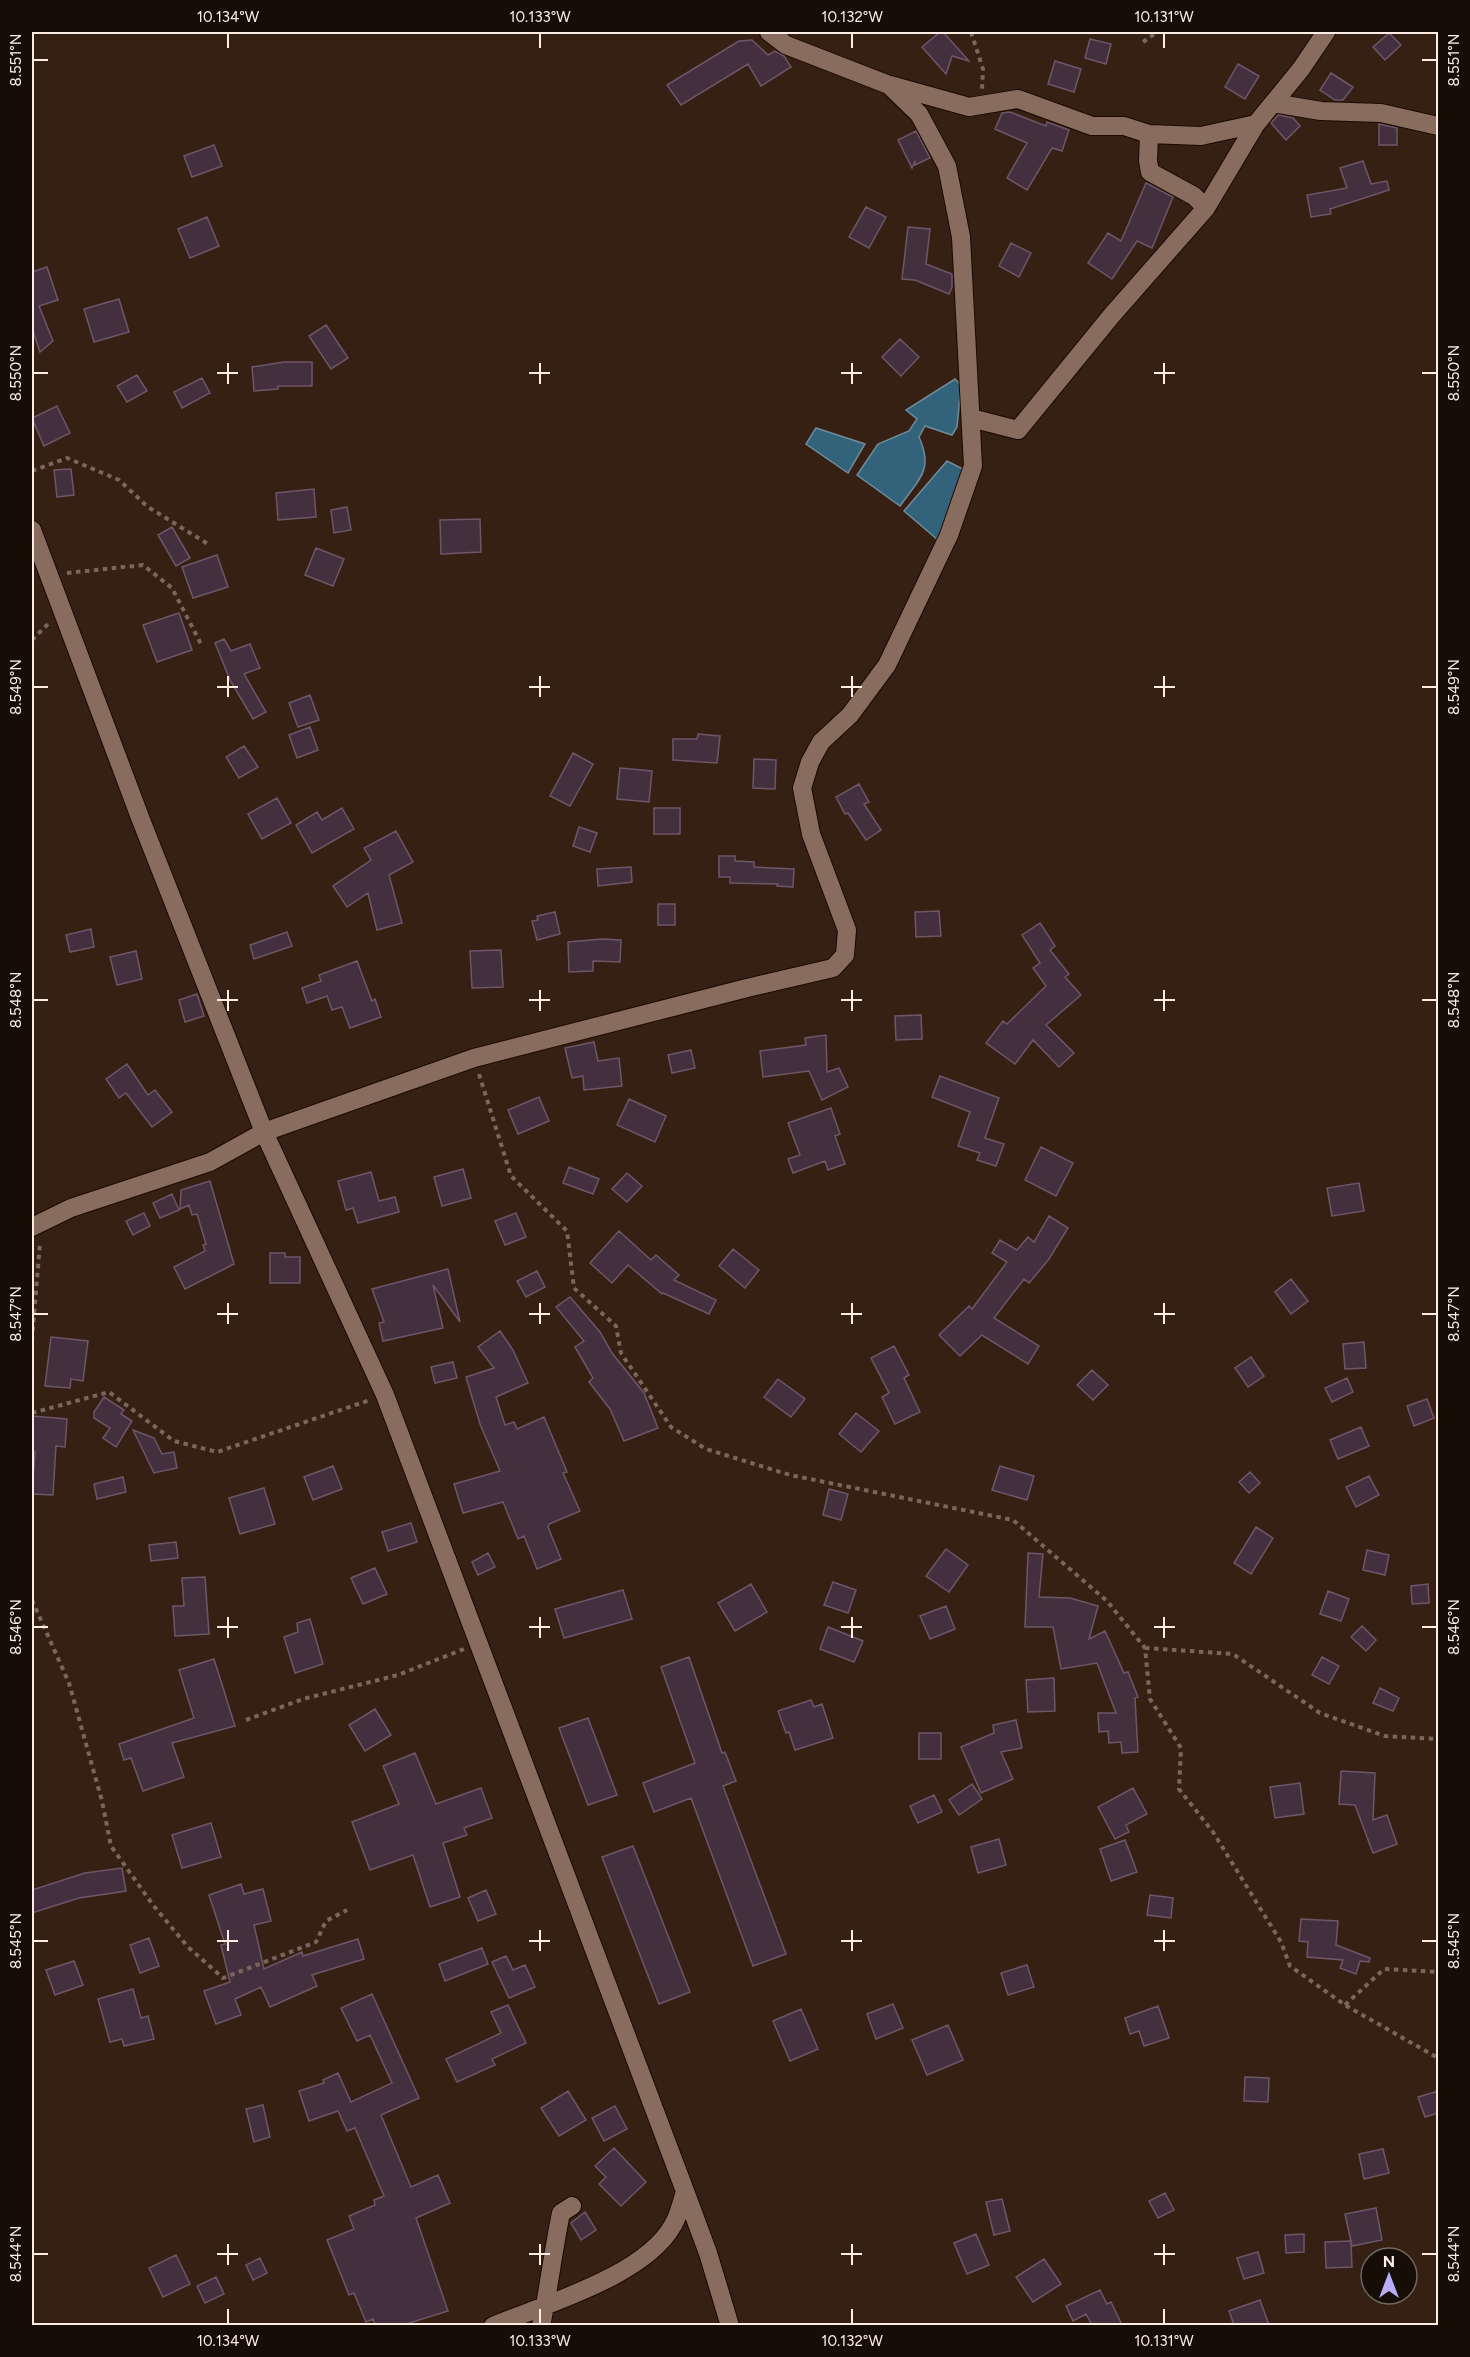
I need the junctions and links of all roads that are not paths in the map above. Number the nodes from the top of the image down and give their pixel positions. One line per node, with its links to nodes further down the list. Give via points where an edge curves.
1 (769, 32): 3 (street, via 786,45)
2 (1326, 32): 4 (street)
3 (888, 85): 7 (street, via 969,107 1018,99 1092,126 1124,126); 9 (street, via 919,114 946,166 961,237)
4 (1273, 104): 5 (street); 6 (street, via 1321,111 1381,112)
5 (1256, 124): 7 (street, via 1201,136); 8 (street)
6 (1438, 126)
7 (1149, 134): 8 (street, via 1150,171 1194,196)
8 (1206, 208): 9 (street, via 1018,430)
9 (971, 418): 11 (street, via 973,466 949,535 887,665 850,715 821,742 802,788 811,834 847,930 845,955 833,968 474,1058)
10 (32, 530): 11 (street)
11 (264, 1132): 12 (street, via 210,1162 71,1208); 13 (street, via 385,1395)
12 (37, 1224)
13 (685, 2191): 15 (street, via 672,2227 651,2251 619,2274); 18 (street)
14 (572, 2206): 15 (street, via 561,2213)
15 (547, 2303): 16 (street); 17 (street)
16 (494, 2325)
17 (541, 2325)
18 (730, 2325)

